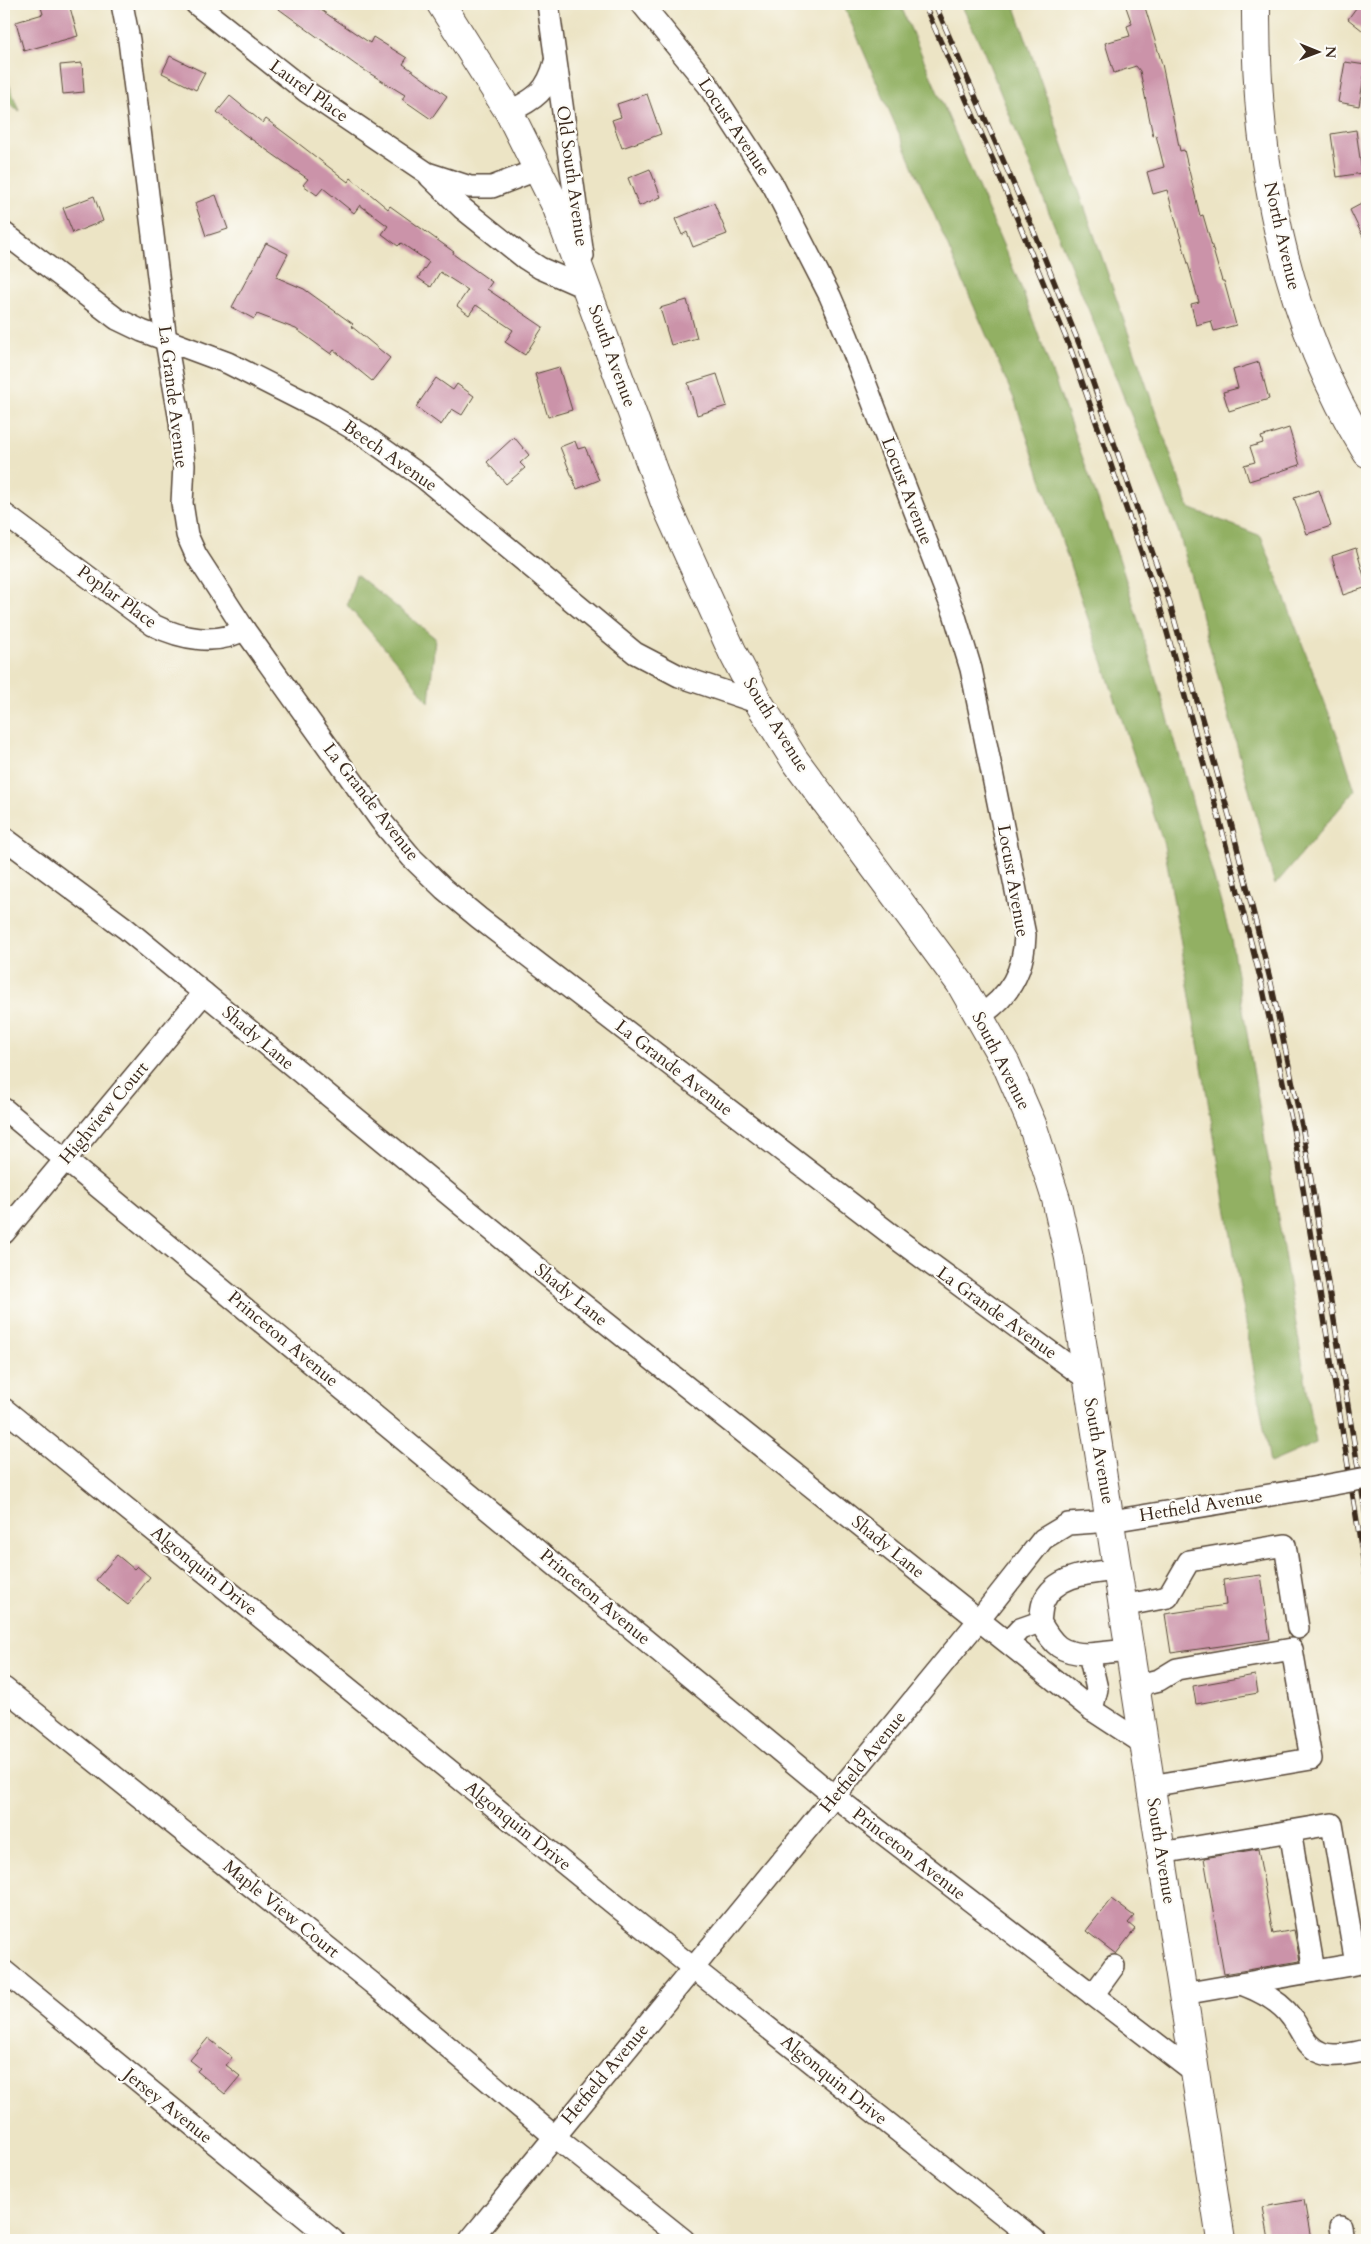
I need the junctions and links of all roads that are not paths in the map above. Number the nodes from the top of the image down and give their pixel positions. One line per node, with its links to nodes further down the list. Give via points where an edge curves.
1 (122, 4): 13 (street, La Grande Avenue, via 130,40)
2 (196, 4): 10 (street, Laurel Place, via 307,92)
3 (441, 4): 8 (main road, South Avenue)
4 (548, 4): 7 (street, Old South Avenue)
5 (642, 4): 20 (street, Locust Avenue, via 708,86 774,187 830,296 954,613 971,669 1025,935 1025,952 1013,985 1002,999)
6 (1256, 4): 14 (main road, North Avenue, via 1259,109 1277,230 1290,279 1324,370)
7 (555, 62): 8 (street, Old South Avenue, via 542,92); 12 (street, Old South Avenue)
8 (509, 112): 9 (main road, South Avenue)
9 (539, 169): 10 (street, Laurel Place, via 492,187 470,187); 12 (main road, South Avenue)
10 (427, 173): 12 (street, Laurel Place, via 462,208 526,259)
11 (4, 233): 13 (street, Beech Avenue, via 117,319)
12 (588, 289): 17 (main road, South Avenue, via 665,503)
13 (166, 341): 16 (street, La Grande Avenue, via 180,421 184,465 182,503 187,536); 17 (street, Beech Avenue, via 228,363 362,434 424,478 635,653 680,676)
14 (1367, 453)
15 (4, 514): 16 (street, Poplar Place, via 153,625 171,634 202,639)
16 (244, 630): 24 (street, La Grande Avenue, via 381,821 444,889 893,1236)
17 (759, 703): 20 (main road, South Avenue, via 794,759 960,982)
18 (4, 838): 19 (street, Shady Lane, via 125,928)
19 (204, 993): 22 (street, Highview Court); 30 (street, Shady Lane, via 555,1282)
20 (979, 1016): 24 (main road, South Avenue, via 1006,1064 1032,1124 1056,1199 1069,1258)
21 (4, 1109): 22 (street, Princeton Avenue)
22 (66, 1159): 23 (street, Highview Court); 41 (street, Princeton Avenue)
23 (4, 1233)
24 (1087, 1379): 27 (main road, South Avenue)
25 (4, 1409): 45 (street, Algonquin Drive)
26 (1367, 1478): 27 (street, Hetfield Avenue, bridge)
27 (1111, 1521): 28 (main road, South Avenue); 30 (street, Hetfield Avenue, via 1068,1524 1043,1539)
28 (1118, 1570): 29 (main road, South Avenue); 31 (street, via 1084,1574 1057,1584 1044,1603)
29 (1122, 1606): 32 (street, via 1168,1597 1189,1562 1285,1545); 34 (main road, South Avenue)
30 (979, 1620): 33 (street, Shady Lane); 41 (street, Hetfield Avenue)
31 (1040, 1622): 33 (street, via 1020,1629); 35 (street, via 1062,1650)
32 (1298, 1628)
33 (1008, 1642): 38 (street, Shady Lane)
34 (1129, 1650): 35 (street); 36 (main road, South Avenue)
35 (1089, 1654): 38 (street, via 1096,1689)
36 (1135, 1686): 39 (main road, South Avenue); 40 (street, via 1159,1680 1177,1669 1292,1649 1311,1759)
37 (4, 1688): 53 (street, Maple View Court, via 372,1982)
38 (1092, 1710): 39 (street, Shady Lane)
39 (1144, 1744): 40 (main road, South Avenue)
40 (1150, 1786): 43 (main road, South Avenue)
41 (834, 1796): 45 (street, Hetfield Avenue); 50 (street, Princeton Avenue)
42 (1290, 1831): 43 (street); 46 (street); 46 (street, via 1332,1824 1356,1964)
43 (1161, 1853): 49 (main road, South Avenue)
44 (1114, 1966): 50 (street)
45 (693, 1968): 53 (street, Hetfield Avenue); 57 (street, Algonquin Drive)
46 (1314, 1971): 48 (street)
47 (4, 1972): 54 (street, Jersey Avenue)
48 (1241, 1984): 49 (street); 51 (street, via 1264,1992 1291,2017 1308,2044 1316,2050 1337,2055)
49 (1183, 1994): 52 (main road, South Avenue)
50 (1093, 1995): 52 (street, Princeton Avenue)
51 (1364, 2051)
52 (1196, 2074): 58 (main road, South Avenue)
53 (554, 2136): 55 (street, Hetfield Avenue); 56 (street, Maple View Court)
54 (333, 2240)
55 (470, 2240)
56 (684, 2240)
57 (1035, 2240)
58 (1221, 2240)

